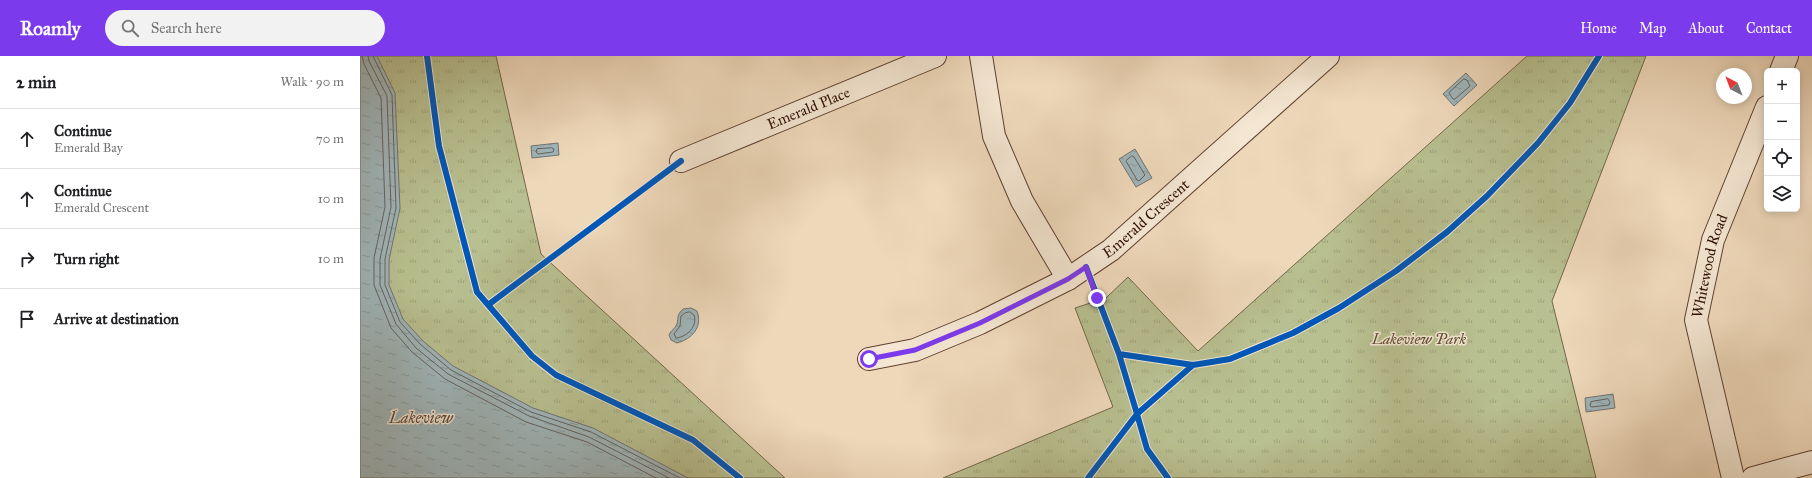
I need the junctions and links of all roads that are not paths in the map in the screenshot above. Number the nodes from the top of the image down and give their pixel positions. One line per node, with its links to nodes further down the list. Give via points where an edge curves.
1 (936, 56): 7 (street, Emerald Place)
2 (981, 56): 8 (street, via 994,136 1022,202)
3 (1328, 56): 8 (street, Emerald Crescent, via 1111,250)
4 (1787, 56): 5 (street)
5 (1782, 68)
6 (1764, 114): 11 (street, Whitewood Road, via 1713,240 1696,320)
7 (681, 161)
8 (1068, 279): 9 (street, Emerald Crescent, via 980,323 915,350)
9 (869, 359)
10 (1812, 462): 12 (street)
11 (1733, 478)
12 (1753, 478)

